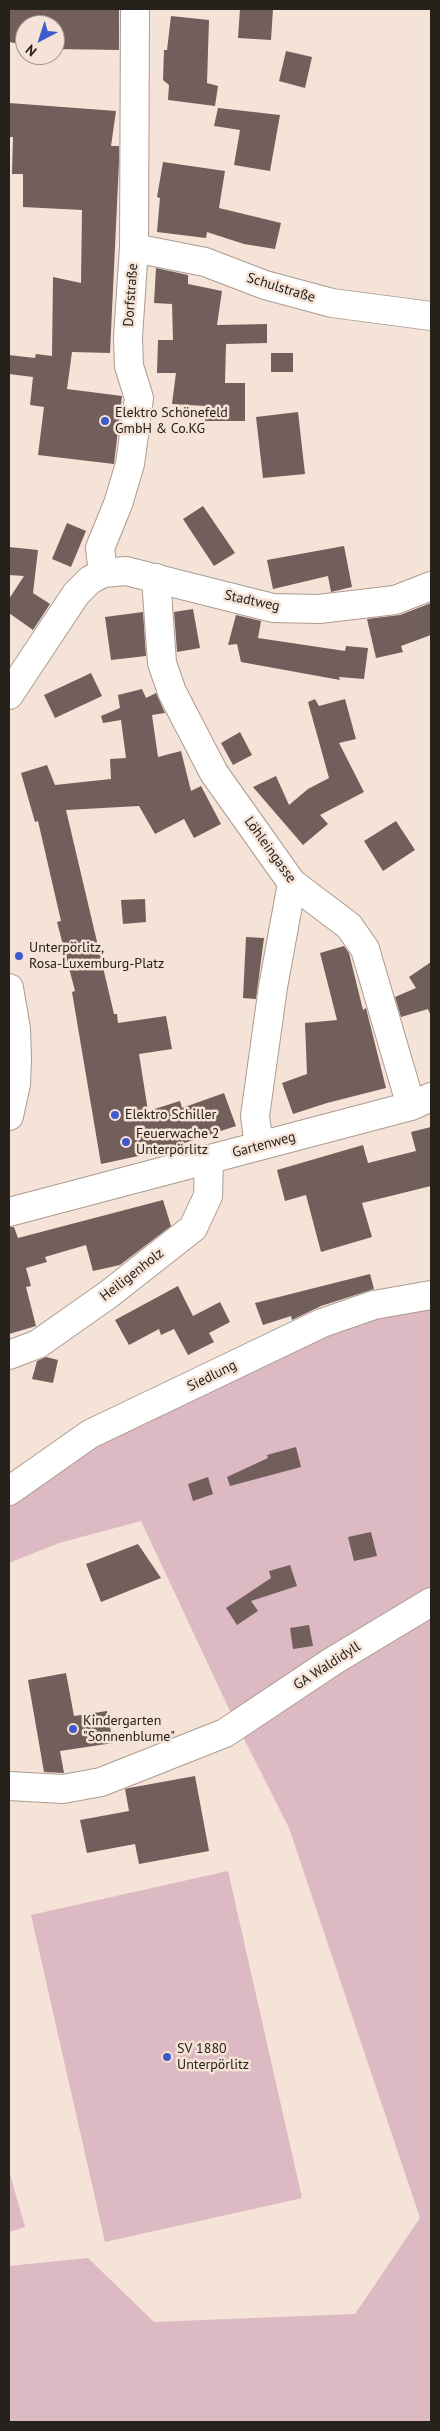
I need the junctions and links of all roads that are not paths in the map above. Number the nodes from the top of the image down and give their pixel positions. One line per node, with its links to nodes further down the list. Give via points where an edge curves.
1 (134, 9): 2 (street, Dorfstraße)
2 (134, 248): 3 (street, Schulstraße, via 205,262 265,286 332,303); 4 (street, Dorfstraße, via 128,337 129,366 138,398 130,464 100,548)
3 (431, 316)
4 (104, 573): 5 (street, Stadtweg, via 126,571); 7 (street, via 90,580 76,594)
5 (156, 578): 6 (street, Stadtweg, via 273,608 319,609 395,600); 8 (street, Löhleingasse, via 162,663 172,692 214,773)
6 (431, 586)
7 (9, 695)
8 (292, 883): 10 (street, Löhleingasse, via 349,926 365,949); 12 (street, via 272,987 254,1116)
9 (9, 988): 11 (street, via 17,1060)
10 (421, 1102): 12 (street, Gartenweg)
11 (9, 1116)
12 (259, 1146): 13 (street, Gartenweg)
13 (208, 1160): 14 (street, Gartenweg); 16 (street, Heiligenholz, via 208,1196 193,1228 109,1294 38,1344)
14 (9, 1212)
15 (431, 1295): 17 (street, Siedlung, via 374,1305 322,1323 90,1434)
16 (9, 1355)
17 (9, 1491)
18 (431, 1602): 19 (street, GA Waldidyll, via 333,1661 225,1734 101,1782 63,1789)
19 (9, 1786)

